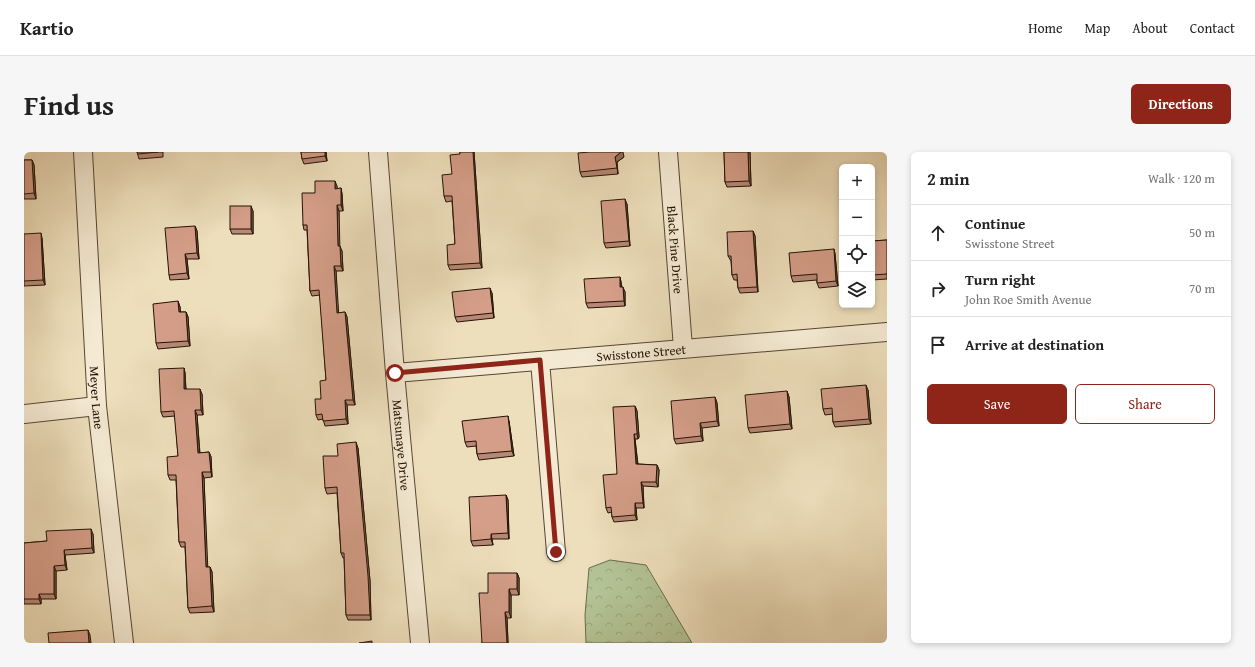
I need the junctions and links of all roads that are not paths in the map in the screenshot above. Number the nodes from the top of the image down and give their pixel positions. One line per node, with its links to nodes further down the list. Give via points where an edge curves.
1 (83, 152): 8 (street, Meyer Lane)
2 (378, 152): 7 (street, Matsunaye Drive)
3 (668, 152): 5 (street, Black Pine Drive)
4 (887, 332): 5 (street, Swisstone Street)
5 (683, 348): 6 (street, Swisstone Street)
6 (540, 360): 7 (street, Swisstone Street); 10 (street)
7 (395, 373): 12 (street, Matsunaye Drive)
8 (97, 406): 9 (street); 11 (street, Meyer Lane)
9 (24, 414)
10 (556, 552)
11 (124, 643)
12 (420, 643)

